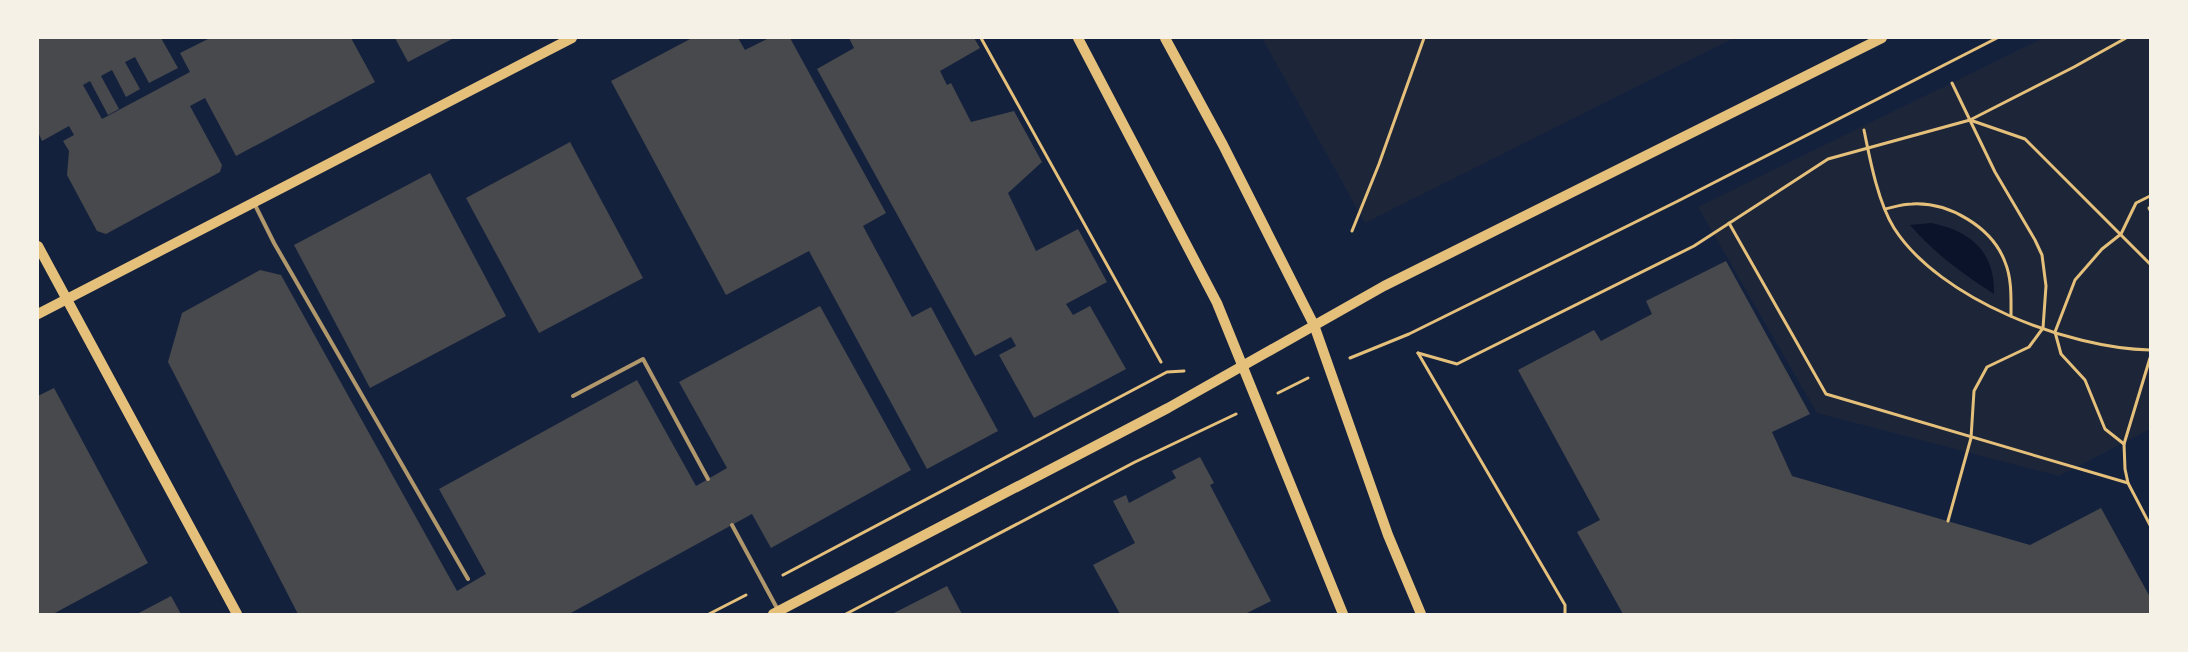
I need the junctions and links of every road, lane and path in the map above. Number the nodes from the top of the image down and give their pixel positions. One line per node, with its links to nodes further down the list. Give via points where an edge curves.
1 (572, 38): 14 (main road)
2 (981, 38): 29 (path)
3 (1078, 38): 30 (main road, via 1213,295)
4 (1165, 38): 24 (main road)
5 (1424, 38): 17 (path)
6 (1882, 38): 24 (main road, via 1392,282)
7 (1997, 38): 31 (path, via 1409,334)
8 (2126, 38): 10 (path)
9 (1952, 83): 10 (path)
10 (1970, 120): 12 (path); 18 (path, via 2025,139); 25 (path, via 2042,255 2046,286)
11 (1864, 130): 12 (path)
12 (1868, 148): 15 (path); 16 (path, via 1828,159)
13 (2150, 196): 18 (path, via 2136,203)
14 (254, 202): 21 (main road); 42 (lane, via 274,243)
15 (1885, 209): 23 (path, via 1908,245 1932,269 1954,287); 23 (path, via 1911,204 1930,205 1970,220 1999,248 2006,264 2011,284)
16 (1729, 223): 35 (path, via 1826,394); 50 (path, via 1694,246 1457,364 1418,352 1565,605)
17 (1352, 230)
18 (2121, 234): 20 (path); 26 (path, via 2102,249 2076,280)
19 (38, 246): 21 (main road)
20 (2150, 264)
21 (66, 299): 22 (main road); 45 (main road)
22 (38, 314)
23 (2011, 316): 25 (path)
24 (1314, 325): 30 (main road); 31 (main road)
25 (2043, 328): 26 (path); 35 (path, via 2029,347 1987,368 1974,391)
26 (2055, 332): 27 (path, via 2133,350); 36 (path, via 2061,354 2084,380 2106,428)
27 (2150, 350)
28 (2150, 358): 36 (path)
29 (1161, 362)
30 (1244, 366): 34 (main road); 44 (main road)
31 (1330, 366): 34 (path); 49 (main road, via 1385,527)
32 (1186, 371): 43 (path, via 1167,372)
33 (573, 396): 37 (lane, via 643,359)
34 (1258, 403): 47 (path, via 1135,462); 48 (main road)
35 (1971, 438): 38 (path); 39 (path)
36 (2124, 444): 38 (path)
37 (708, 479)
38 (2128, 483): 41 (path)
39 (1948, 521)
40 (732, 525): 43 (lane)
41 (2150, 525)
42 (468, 579)
43 (765, 585): 44 (lane); 46 (path)
44 (776, 613)
45 (237, 614)
46 (709, 614)
47 (846, 614)
48 (1343, 614)
49 (1421, 614)
50 (1565, 614)

